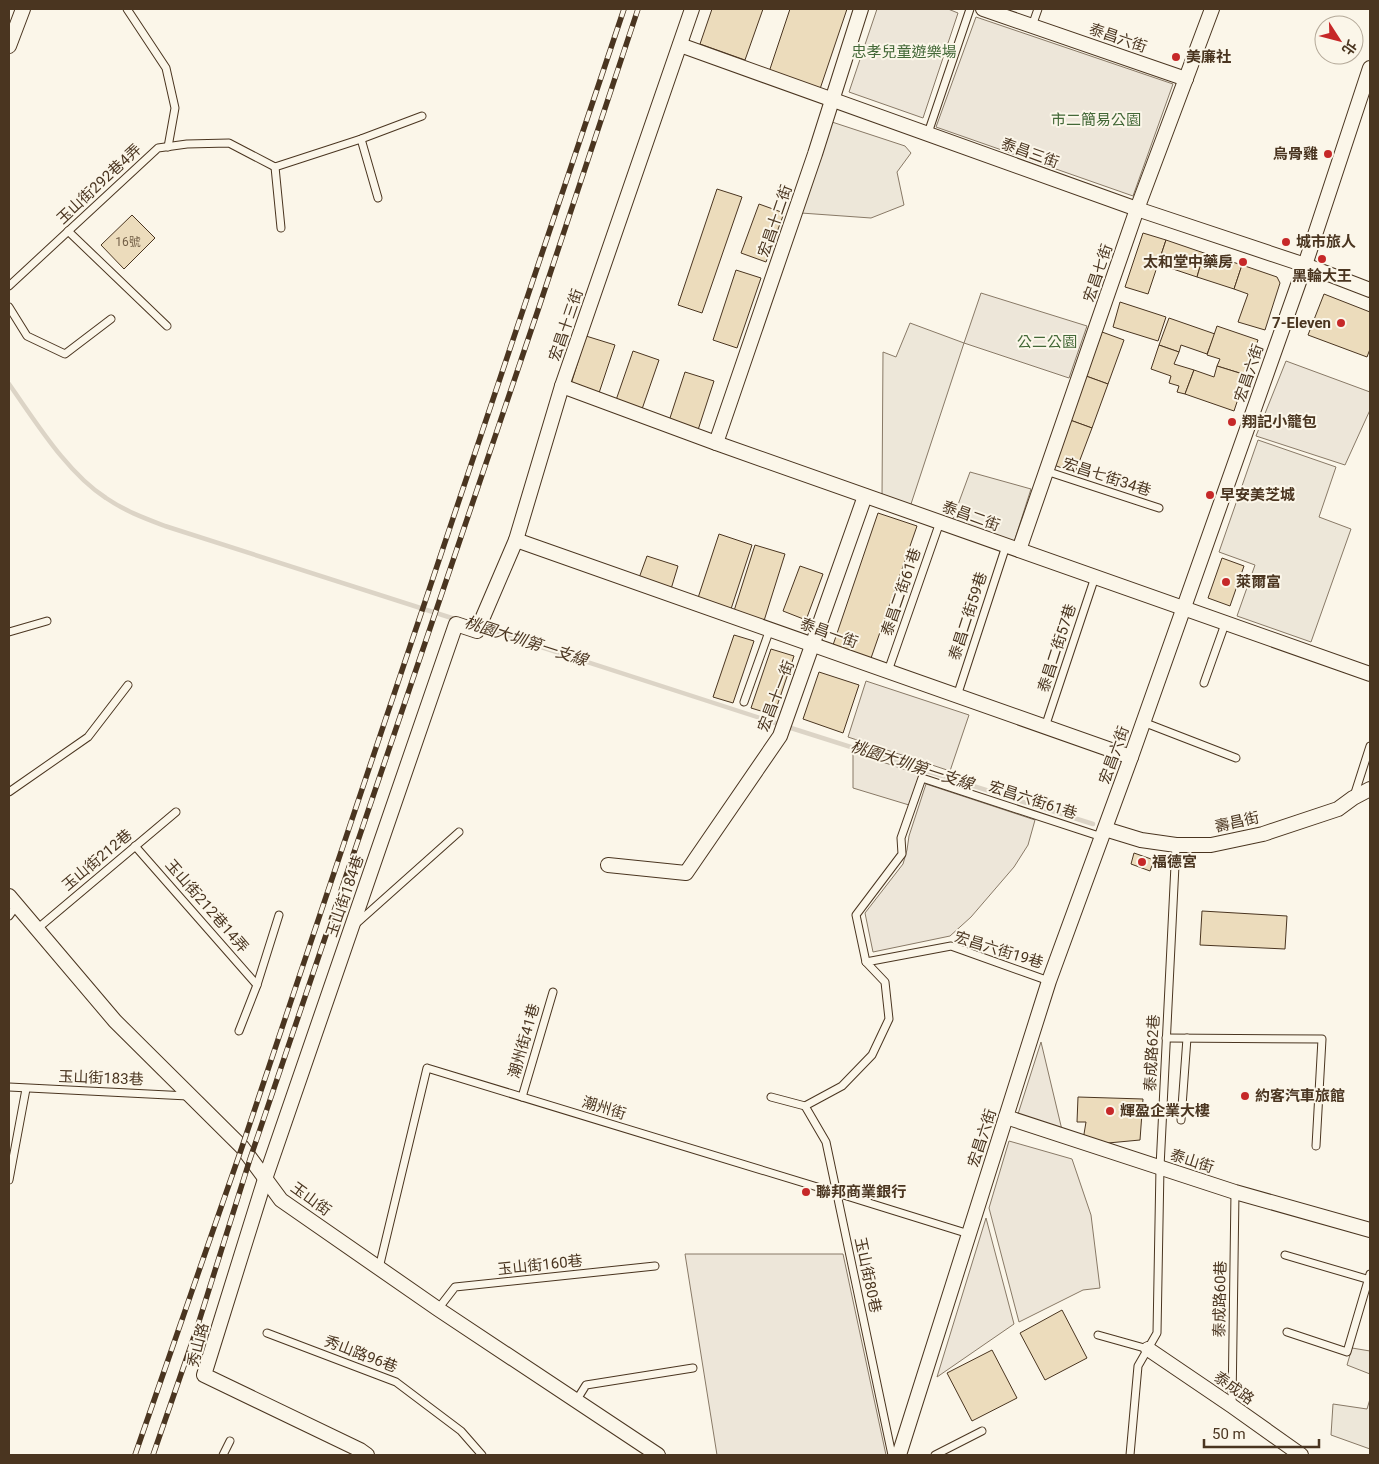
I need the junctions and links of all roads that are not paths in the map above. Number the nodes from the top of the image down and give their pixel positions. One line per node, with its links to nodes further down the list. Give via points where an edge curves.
1 (24, 9): 11 (street)
2 (126, 9): 18 (lane, via 166,68 175,108)
3 (692, 9): 10 (street, 宏昌十三街)
4 (861, 9): 14 (street, 宏昌十二街)
5 (970, 9): 16 (lane)
6 (983, 9): 9 (street, 泰昌六街)
7 (1038, 9): 9 (lane)
8 (1212, 9): 13 (street, 宏昌七街)
9 (1032, 26): 13 (street, 泰昌六街)
10 (680, 45): 14 (street, 泰昌三街); 30 (street, 宏昌十三街)
11 (9, 46)
12 (1370, 68): 24 (street, 宏昌六街)
13 (1186, 79): 21 (street, 宏昌七街)
14 (832, 99): 16 (street, 泰昌三街); 31 (street, 宏昌十二街)
15 (422, 116): 17 (lane)
16 (928, 133): 21 (street, 泰昌三街)
17 (361, 139): 19 (lane); 20 (lane)
18 (168, 147): 19 (lane, 玉山街292巷4弄, via 229,144); 23 (lane, 玉山街292巷4弄, via 158,148)
19 (275, 168): 22 (lane)
20 (378, 198)
21 (1137, 209): 24 (street, 泰昌三街); 32 (street, 宏昌七街)
22 (281, 228)
23 (68, 231): 25 (lane, 玉山街292巷4弄); 29 (lane)
24 (1305, 265): 26 (street, 泰昌三街); 39 (street, 宏昌六街)
25 (9, 286)
26 (1370, 290)
27 (9, 307): 28 (lane, via 28,336 65,354)
28 (111, 319)
29 (167, 326)
30 (562, 386): 31 (street, 泰昌二街); 36 (street, 宏昌十三街)
31 (716, 443): 33 (street, 泰昌二街)
32 (1046, 472): 34 (lane, 宏昌七街34巷); 37 (street, 宏昌七街)
33 (865, 496): 35 (street, 泰昌二街); 45 (street, 宏昌十一街)
34 (1159, 508)
35 (940, 522): 37 (street, 泰昌二街); 46 (lane, 泰昌二街61巷)
36 (516, 540): 41 (street, 宏昌十三街, via 479,626); 43 (street, 泰昌一街)
37 (1013, 548): 38 (street, 泰昌二街); 50 (lane, 泰昌二街59巷)
38 (1095, 578): 39 (street, 泰昌二街); 53 (lane, 泰昌二街57巷)
39 (1184, 609): 42 (street, 泰昌二街); 52 (street, 宏昌六街)
40 (47, 621): 44 (lane)
41 (456, 624): 68 (street, 玉山街184巷)
42 (1225, 624): 47 (street, 泰昌二街); 48 (lane)
43 (770, 629): 45 (street, 泰昌一街); 51 (lane)
44 (9, 632)
45 (813, 644): 46 (street, 泰昌一街); 65 (street, 宏昌十一街, via 780,736 686,873)
46 (888, 671): 50 (street, 泰昌一街)
47 (1370, 674)
48 (1204, 683)
49 (128, 686): 58 (lane, via 88,737)
50 (957, 696): 53 (street, 泰昌一街)
51 (744, 702)
52 (1143, 722): 55 (street, 宏昌六街); 56 (lane)
53 (1046, 727): 55 (street, 泰昌一街)
54 (1370, 746): 59 (lane)
55 (1131, 757): 61 (street, 宏昌六街)
56 (1236, 758)
57 (1370, 789): 59 (street, 壽昌街)
58 (9, 792)
59 (1353, 798): 64 (street, 壽昌街, via 1338,809 1264,834 1211,845)
60 (176, 812): 63 (lane, 玉山街212巷)
61 (1105, 828): 64 (street, 壽昌街, via 1141,840); 70 (lane, 宏昌六街61巷, via 922,778 901,838 902,854 856,914); 71 (street, 宏昌六街)
62 (459, 832): 68 (lane)
63 (135, 846): 69 (lane, 玉山街212巷); 72 (lane, 玉山街212巷14弄)
64 (1176, 846): 75 (lane, 泰成路62巷)
65 (608, 865)
66 (11, 906): 69 (street, 玉山街)
67 (279, 915): 72 (lane)
68 (351, 928): 87 (street, 玉山街184巷)
69 (37, 929): 79 (street, 玉山街, via 115,1021)
70 (866, 962): 71 (lane, 宏昌六街19巷, via 951,946); 82 (lane, via 885,982 889,1018 872,1055 842,1086)
71 (1050, 981): 83 (street, 宏昌六街)
72 (257, 985): 74 (lane)
73 (553, 992): 80 (lane, 潮州街41巷)
74 (239, 1031)
75 (1166, 1038): 76 (lane); 86 (lane, 泰成路62巷)
76 (1187, 1038): 84 (lane); 85 (lane, via 1322,1039)
77 (9, 1087): 78 (lane, 玉山街183巷)
78 (26, 1089): 79 (lane, 玉山街183巷); 88 (lane)
79 (191, 1096): 87 (street, 玉山街, via 242,1147)
80 (522, 1097): 90 (lane, 潮州街); 95 (lane, 潮州街, via 427,1068)
81 (771, 1097): 82 (lane)
82 (805, 1106): 90 (lane, 玉山街80巷, via 826,1142)
83 (1006, 1117): 86 (street, 泰山街); 92 (street, 宏昌六街)
84 (1181, 1120)
85 (1316, 1146)
86 (1160, 1168): 89 (street, 泰山街); 101 (lane, 泰成路62巷, via 1157,1333)
87 (264, 1179): 95 (street, 玉山街, via 281,1200); 109 (street, 秀山路, via 204,1375)
88 (9, 1180)
89 (1235, 1192): 91 (street, 泰山街); 104 (lane, 泰成路60巷)
90 (837, 1193): 92 (lane, 潮州街); 112 (lane, 玉山街80巷)
91 (1370, 1230)
92 (969, 1234): 113 (street, 宏昌六街)
93 (1285, 1255): 96 (lane)
94 (655, 1266): 97 (lane, 玉山街160巷, via 456,1287)
95 (379, 1268): 97 (street, 玉山街)
96 (1370, 1278): 98 (lane, via 1347,1352)
97 (438, 1309): 103 (street, 玉山街)
98 (1287, 1332)
99 (267, 1333): 110 (lane, 秀山路96巷, via 396,1382 461,1431)
100 (1098, 1335): 101 (lane)
101 (1148, 1349): 104 (street, 泰成路); 115 (lane, 泰成路62巷, via 1138,1366)
102 (692, 1368): 103 (lane, via 586,1385)
103 (576, 1401): 111 (street, 玉山街)
104 (1232, 1406): 107 (street, 泰成路)
105 (982, 1431): 114 (lane)
106 (230, 1441): 108 (lane)
107 (1295, 1453)
108 (223, 1455)
109 (367, 1455)
110 (482, 1455)
111 (658, 1455)
112 (892, 1455)
113 (899, 1455)
114 (935, 1455)
115 (1130, 1455)

